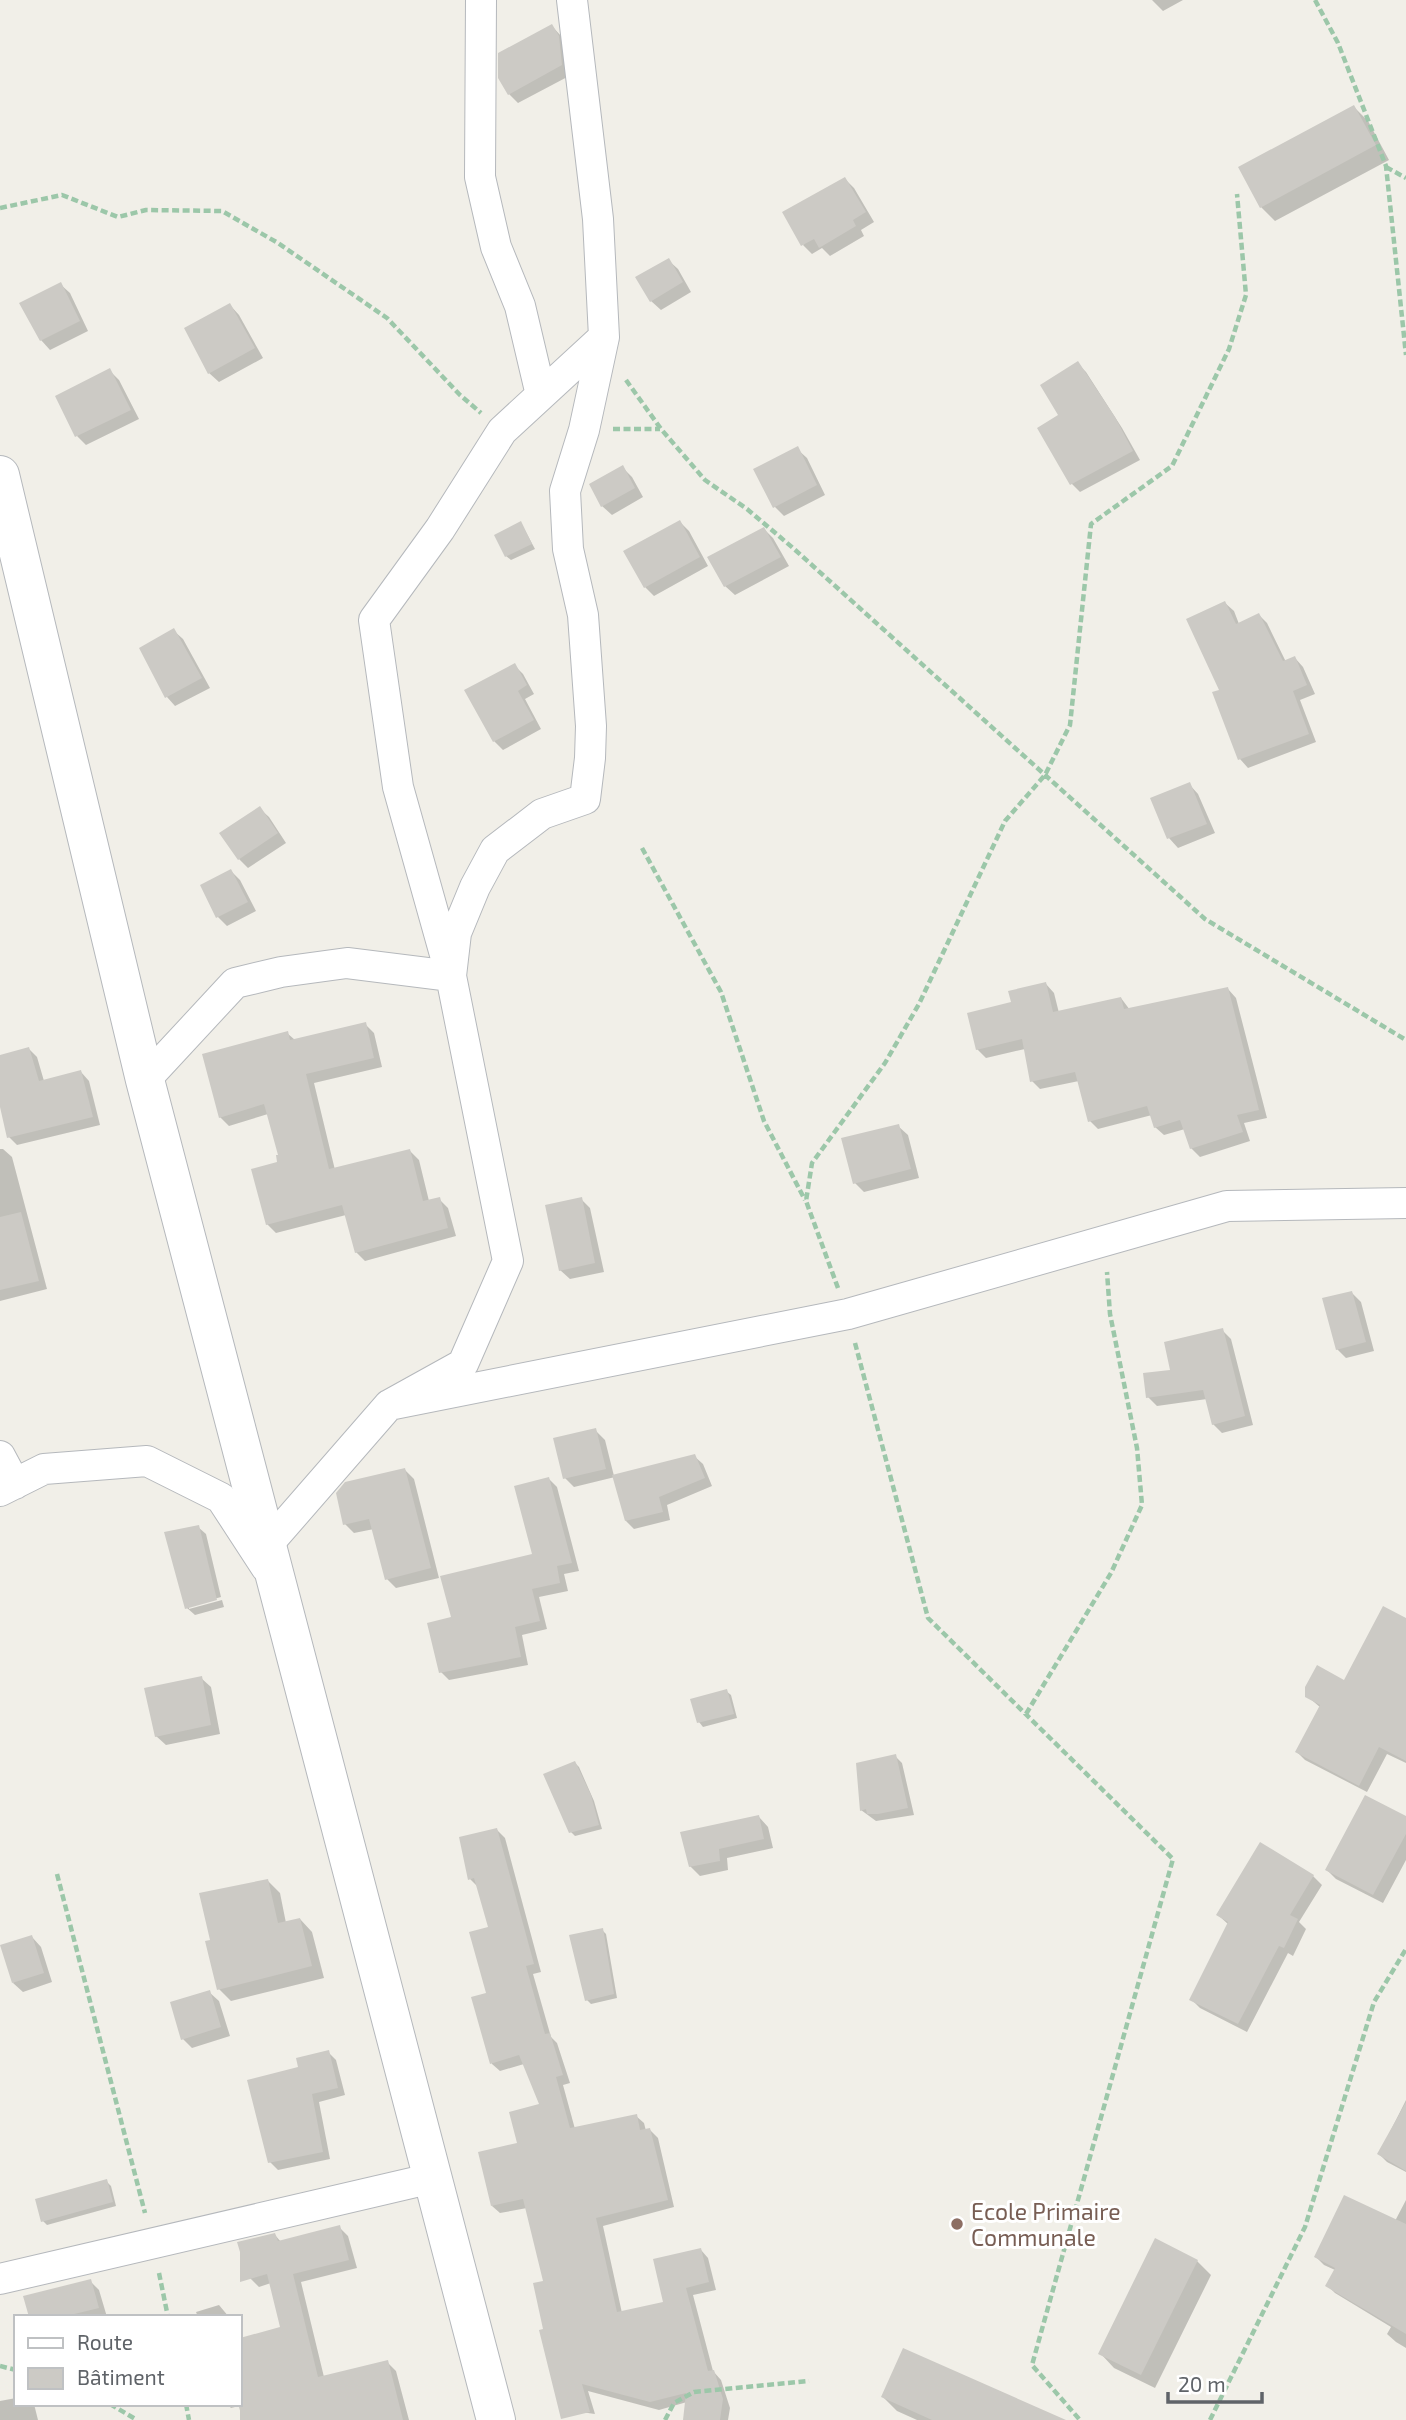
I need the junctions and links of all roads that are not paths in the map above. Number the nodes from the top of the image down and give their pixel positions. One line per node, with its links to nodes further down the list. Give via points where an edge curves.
1 (481, 0): 4 (street, via 480,177 496,247 520,306)
2 (572, 0): 3 (street, via 598,219)
3 (604, 337): 4 (street); 6 (street, via 565,491 568,549 583,615 591,726 585,799 542,814 495,850 456,933)
4 (541, 395): 6 (street, via 502,431 440,529 373,620 398,787)
5 (0, 475): 7 (street)
6 (451, 976): 7 (street, via 347,963 234,983); 9 (street, via 508,1262 463,1364)
7 (145, 1080): 12 (street)
8 (1406, 1203): 9 (street, via 1227,1206 848,1314)
9 (389, 1405): 12 (street)
10 (0, 1456): 11 (street)
11 (8, 1487): 13 (street, via 44,1469 148,1461 221,1498)
12 (268, 1544): 13 (street)
13 (279, 1586): 14 (street)
14 (433, 2178): 15 (street); 16 (street)
15 (0, 2279)
16 (496, 2420)

